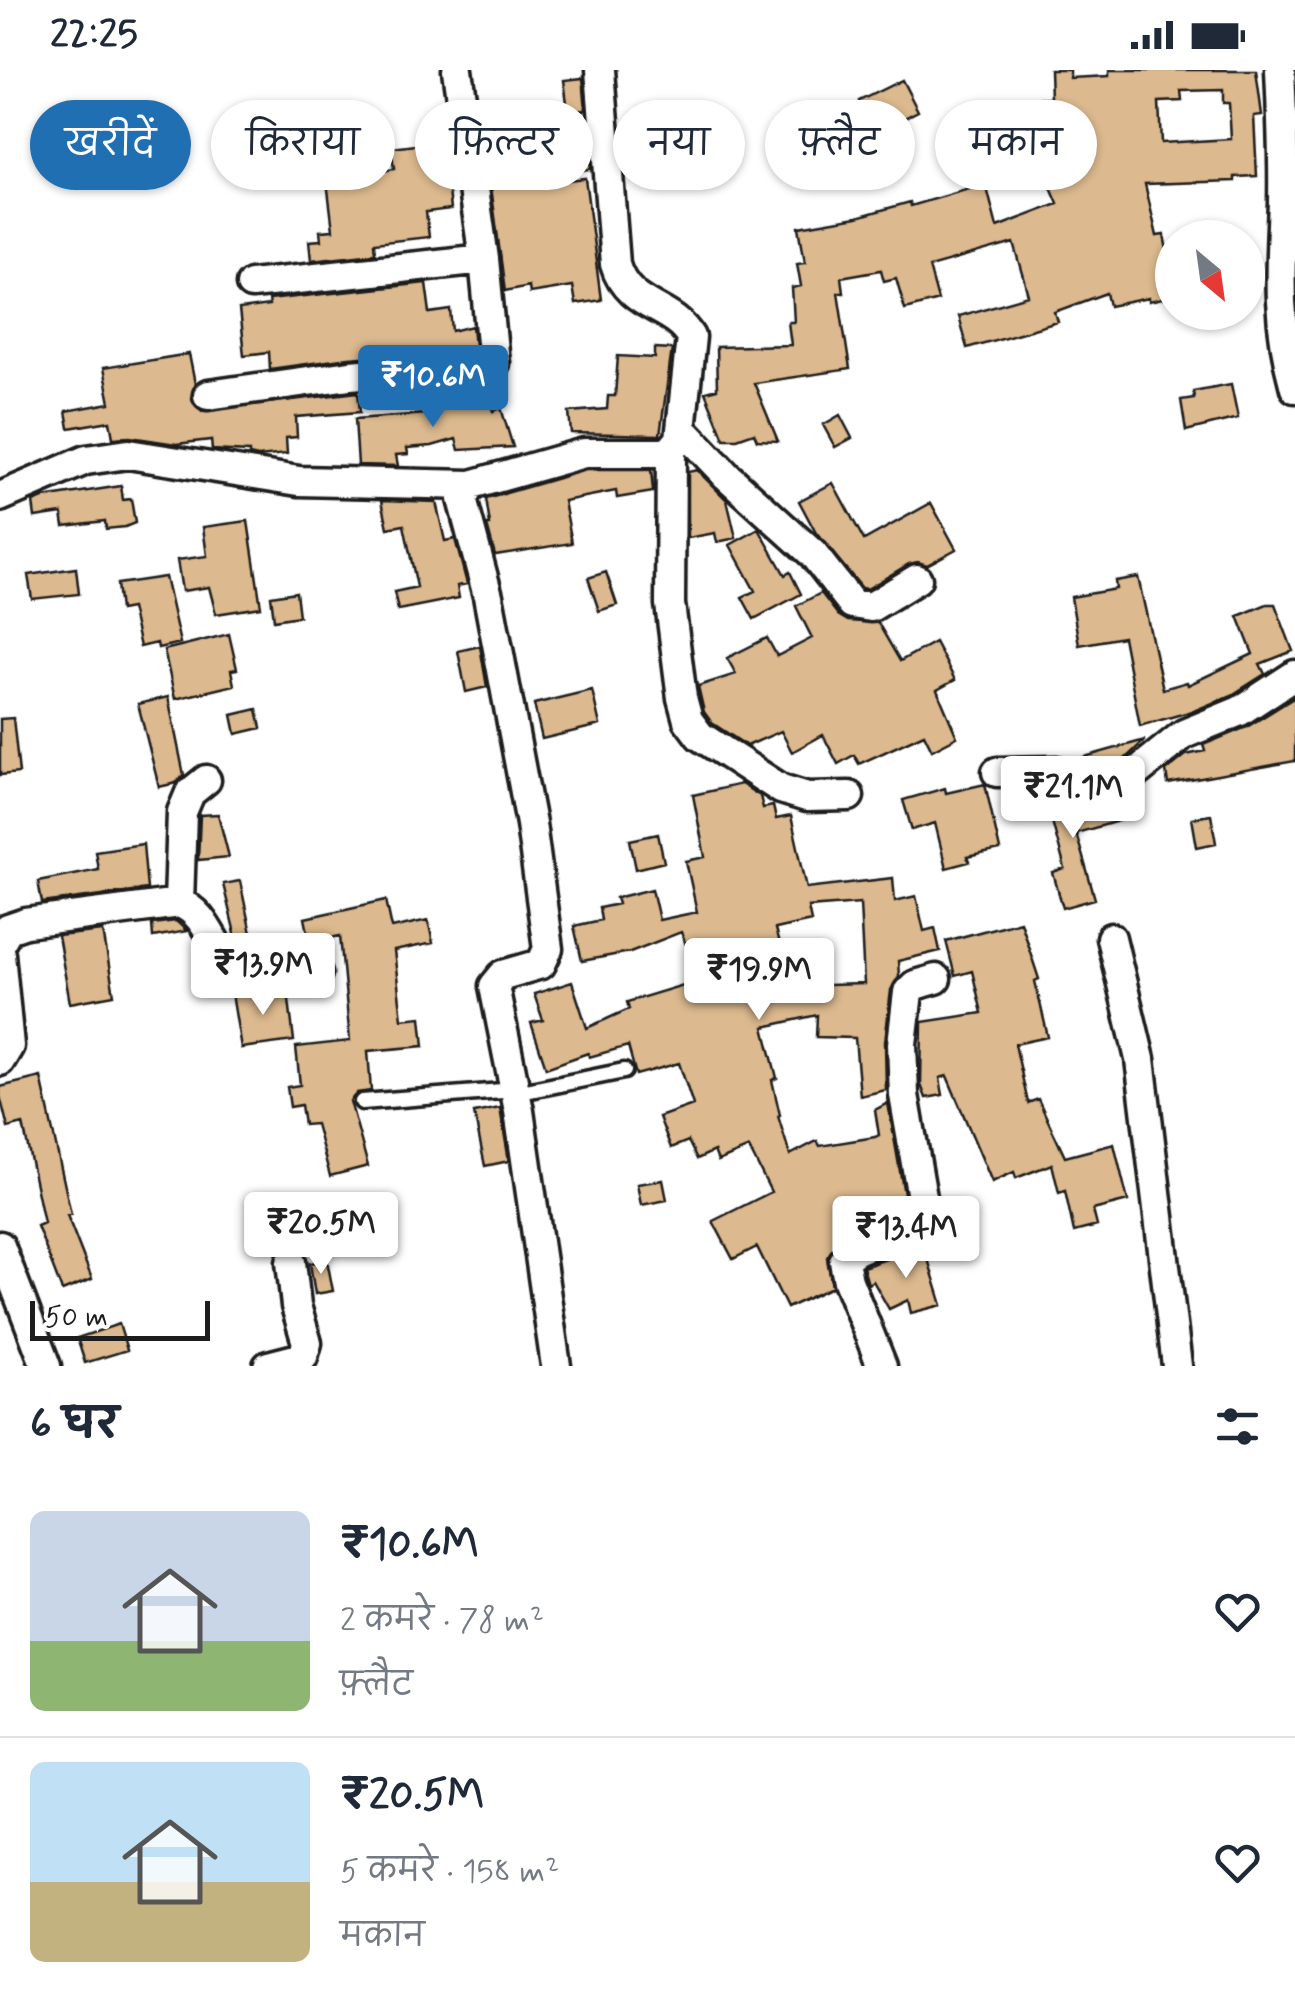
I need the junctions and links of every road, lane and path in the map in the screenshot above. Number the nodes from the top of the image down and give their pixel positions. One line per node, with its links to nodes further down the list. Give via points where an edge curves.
1 (456, 70): 4 (street)
2 (600, 70): 8 (street, via 619,279 691,338)
3 (1280, 70): 6 (street, via 1278,275)
4 (484, 260): 5 (street); 7 (street, via 496,355 484,372 350,375)
5 (251, 284)
6 (1295, 388)
7 (208, 395)
8 (677, 440): 9 (street, via 584,453); 11 (street, via 813,554 852,604 871,607); 15 (street, via 670,604 688,720 700,736 781,789 807,797)
9 (471, 485): 10 (street, via 298,481 128,454 86,460); 24 (street, via 463,510 488,596 548,950 541,964 502,974 494,986)
10 (0, 497)
11 (917, 579)
12 (1295, 674): 13 (street, via 1240,710 1184,734 1132,776 1100,790 1081,788 1056,771)
13 (997, 772)
14 (206, 780): 16 (street, via 182,812)
15 (849, 796)
16 (179, 903): 18 (street, via 26,923 8,930); 20 (street, via 194,910 225,959 244,975)
17 (1111, 938): 32 (street, via 1140,1059)
18 (0, 944)
19 (0, 954): 22 (street, via 9,1046)
20 (316, 973)
21 (936, 979): 31 (street, via 908,992 902,1044 926,1220 919,1230 859,1248 844,1261)
22 (0, 1061)
23 (624, 1072): 24 (lane)
24 (516, 1091): 25 (lane); 30 (street)
25 (362, 1102)
26 (0, 1246): 28 (street)
27 (292, 1262): 29 (street, via 307,1343 303,1356)
28 (46, 1366)
29 (268, 1366)
30 (556, 1366)
31 (882, 1366)
32 (1177, 1366)

